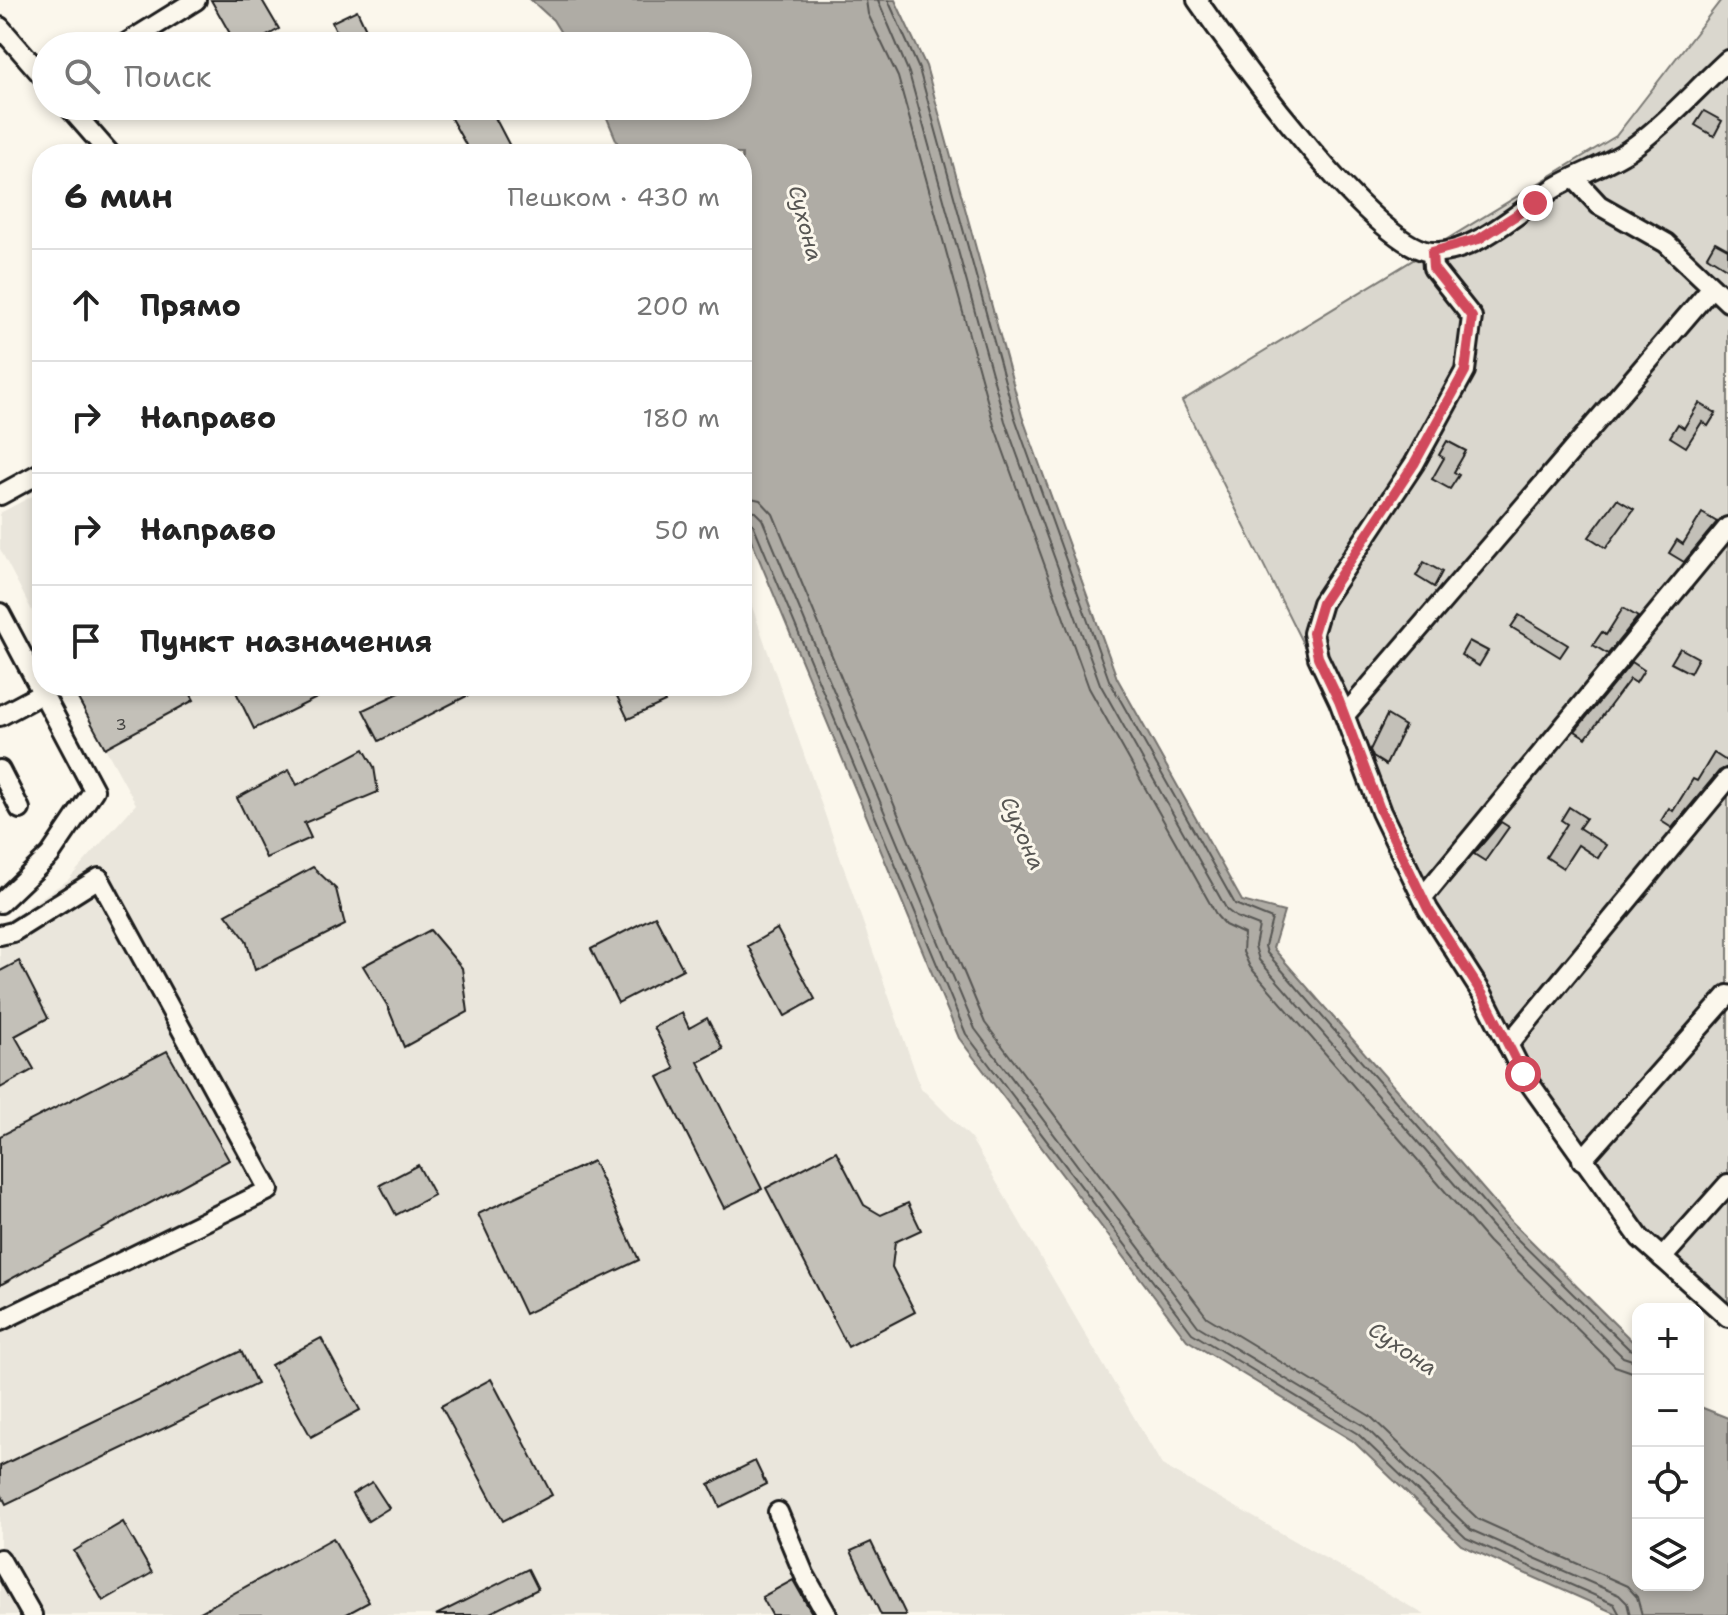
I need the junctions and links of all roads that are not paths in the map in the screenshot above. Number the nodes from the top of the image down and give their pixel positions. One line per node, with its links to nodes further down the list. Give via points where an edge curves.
1 (196, 0): 4 (street)
2 (1197, 0): 10 (street, via 1265,94 1352,193 1404,242)
3 (0, 27): 6 (street)
4 (145, 32)
5 (1728, 60): 9 (street, via 1629,150)
6 (32, 64)
7 (83, 120): 8 (street)
8 (102, 144)
9 (1574, 178): 10 (street, via 1479,239); 11 (street, via 1599,205 1666,243)
10 (1432, 252): 20 (street, via 1433,268 1472,317 1465,371 1414,464 1322,603 1313,633 1318,657)
11 (1712, 287): 12 (street); 20 (street)
12 (1728, 302)
13 (32, 477): 14 (street)
14 (0, 495)
15 (1728, 527): 25 (street)
16 (0, 613): 17 (street)
17 (32, 673)
18 (37, 696): 21 (street)
19 (45, 696): 26 (street, via 94,790 50,855)
20 (1345, 715): 25 (street, via 1381,812)
21 (0, 716)
22 (0, 770): 24 (street)
23 (1728, 779): 29 (street)
24 (20, 809)
25 (1423, 897): 29 (street)
26 (0, 903)
27 (0, 935): 34 (street, via 99,878 269,1190)
28 (1728, 995): 30 (street)
29 (1508, 1045): 30 (street)
30 (1582, 1160): 32 (street, via 1640,1238)
31 (1728, 1184): 32 (street)
32 (1662, 1258): 33 (street)
33 (1728, 1317)
34 (0, 1321)
35 (778, 1512): 38 (street)
36 (0, 1559): 37 (street)
37 (32, 1615)
38 (827, 1615)

